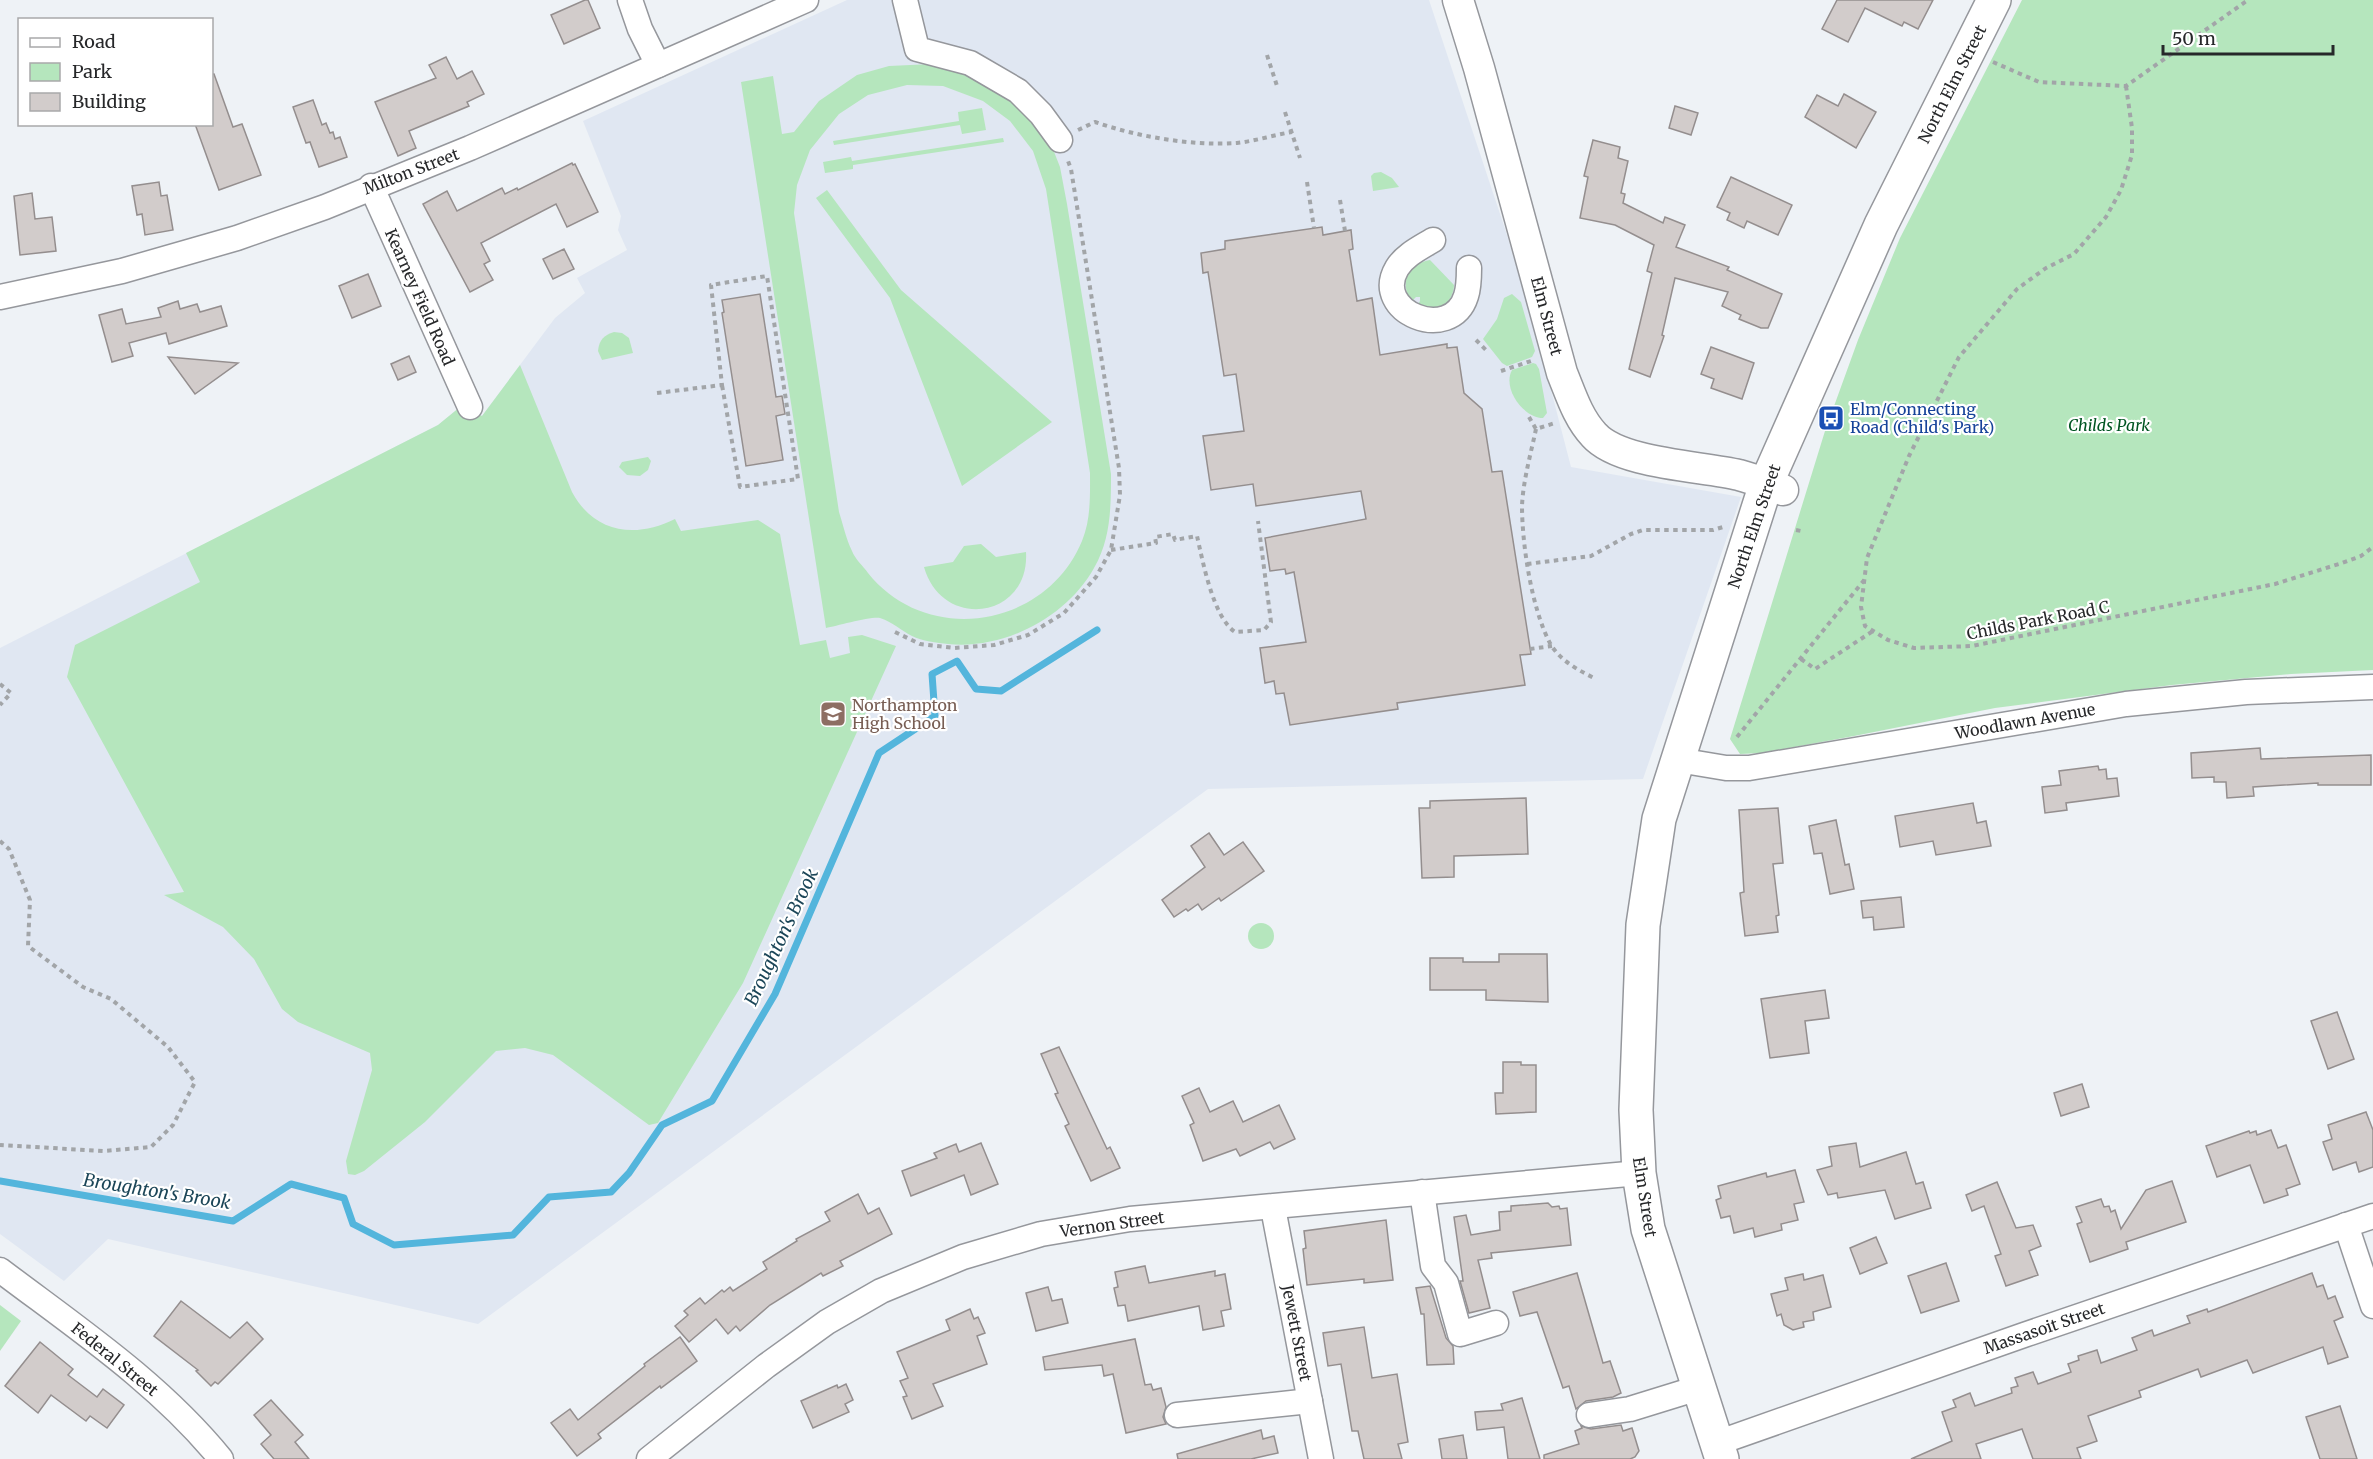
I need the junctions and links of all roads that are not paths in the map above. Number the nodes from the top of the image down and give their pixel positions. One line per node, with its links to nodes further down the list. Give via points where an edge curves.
1 (630, 0): 6 (street)
2 (806, 0): 6 (street, Milton Street)
3 (905, 0): 7 (street, via 917,49 970,63 1018,91)
4 (1458, 0): 13 (main road, Elm Street, via 1562,373 1587,426 1605,444 1627,454 1741,476)
5 (1994, 0): 13 (highway, North Elm Street, via 1881,225)
6 (658, 65): 8 (street, Milton Street, via 470,148)
7 (1059, 140)
8 (371, 186): 11 (street, Milton Street, via 325,207 227,241 122,271); 12 (street, Kearney Field Road)
9 (1433, 240): 10 (street, via 1404,259 1394,275 1394,295 1407,313 1433,321 1451,315 1466,299)
10 (1469, 268)
11 (0, 297)
12 (470, 407)
13 (1775, 487): 15 (highway, North Elm Street, via 1730,642)
14 (2373, 687): 15 (street, Woodlawn Avenue, via 2246,692 2126,704 1749,768)
15 (1688, 762): 16 (highway, Elm Street, via 1659,819 1643,925 1636,1110)
16 (1639, 1173): 17 (street, Vernon Street); 24 (highway, Elm Street, via 1648,1229)
17 (1422, 1192): 18 (street, Vernon Street); 23 (street, via 1433,1266 1446,1283 1460,1334)
18 (1273, 1208): 25 (street, Jewett Street); 28 (street, Vernon Street, via 1130,1220 1041,1234 963,1257 881,1291 827,1322 766,1366)
19 (2373, 1216): 20 (street, Massasoit Street)
20 (2346, 1225): 22 (street); 29 (street, Massasoit Street, via 2035,1331)
21 (0, 1270): 30 (street, Federal Street, via 134,1371 194,1425)
22 (2373, 1306)
23 (1496, 1323)
24 (1698, 1388): 27 (street, via 1630,1408); 29 (highway, Elm Street)
25 (1310, 1401): 26 (street); 32 (street, Jewett Street)
26 (1177, 1415)
27 (1589, 1415)
28 (676, 1450): 31 (street, Vernon Street)
29 (1719, 1451)
30 (221, 1459)
31 (649, 1459)
32 (1322, 1459)

